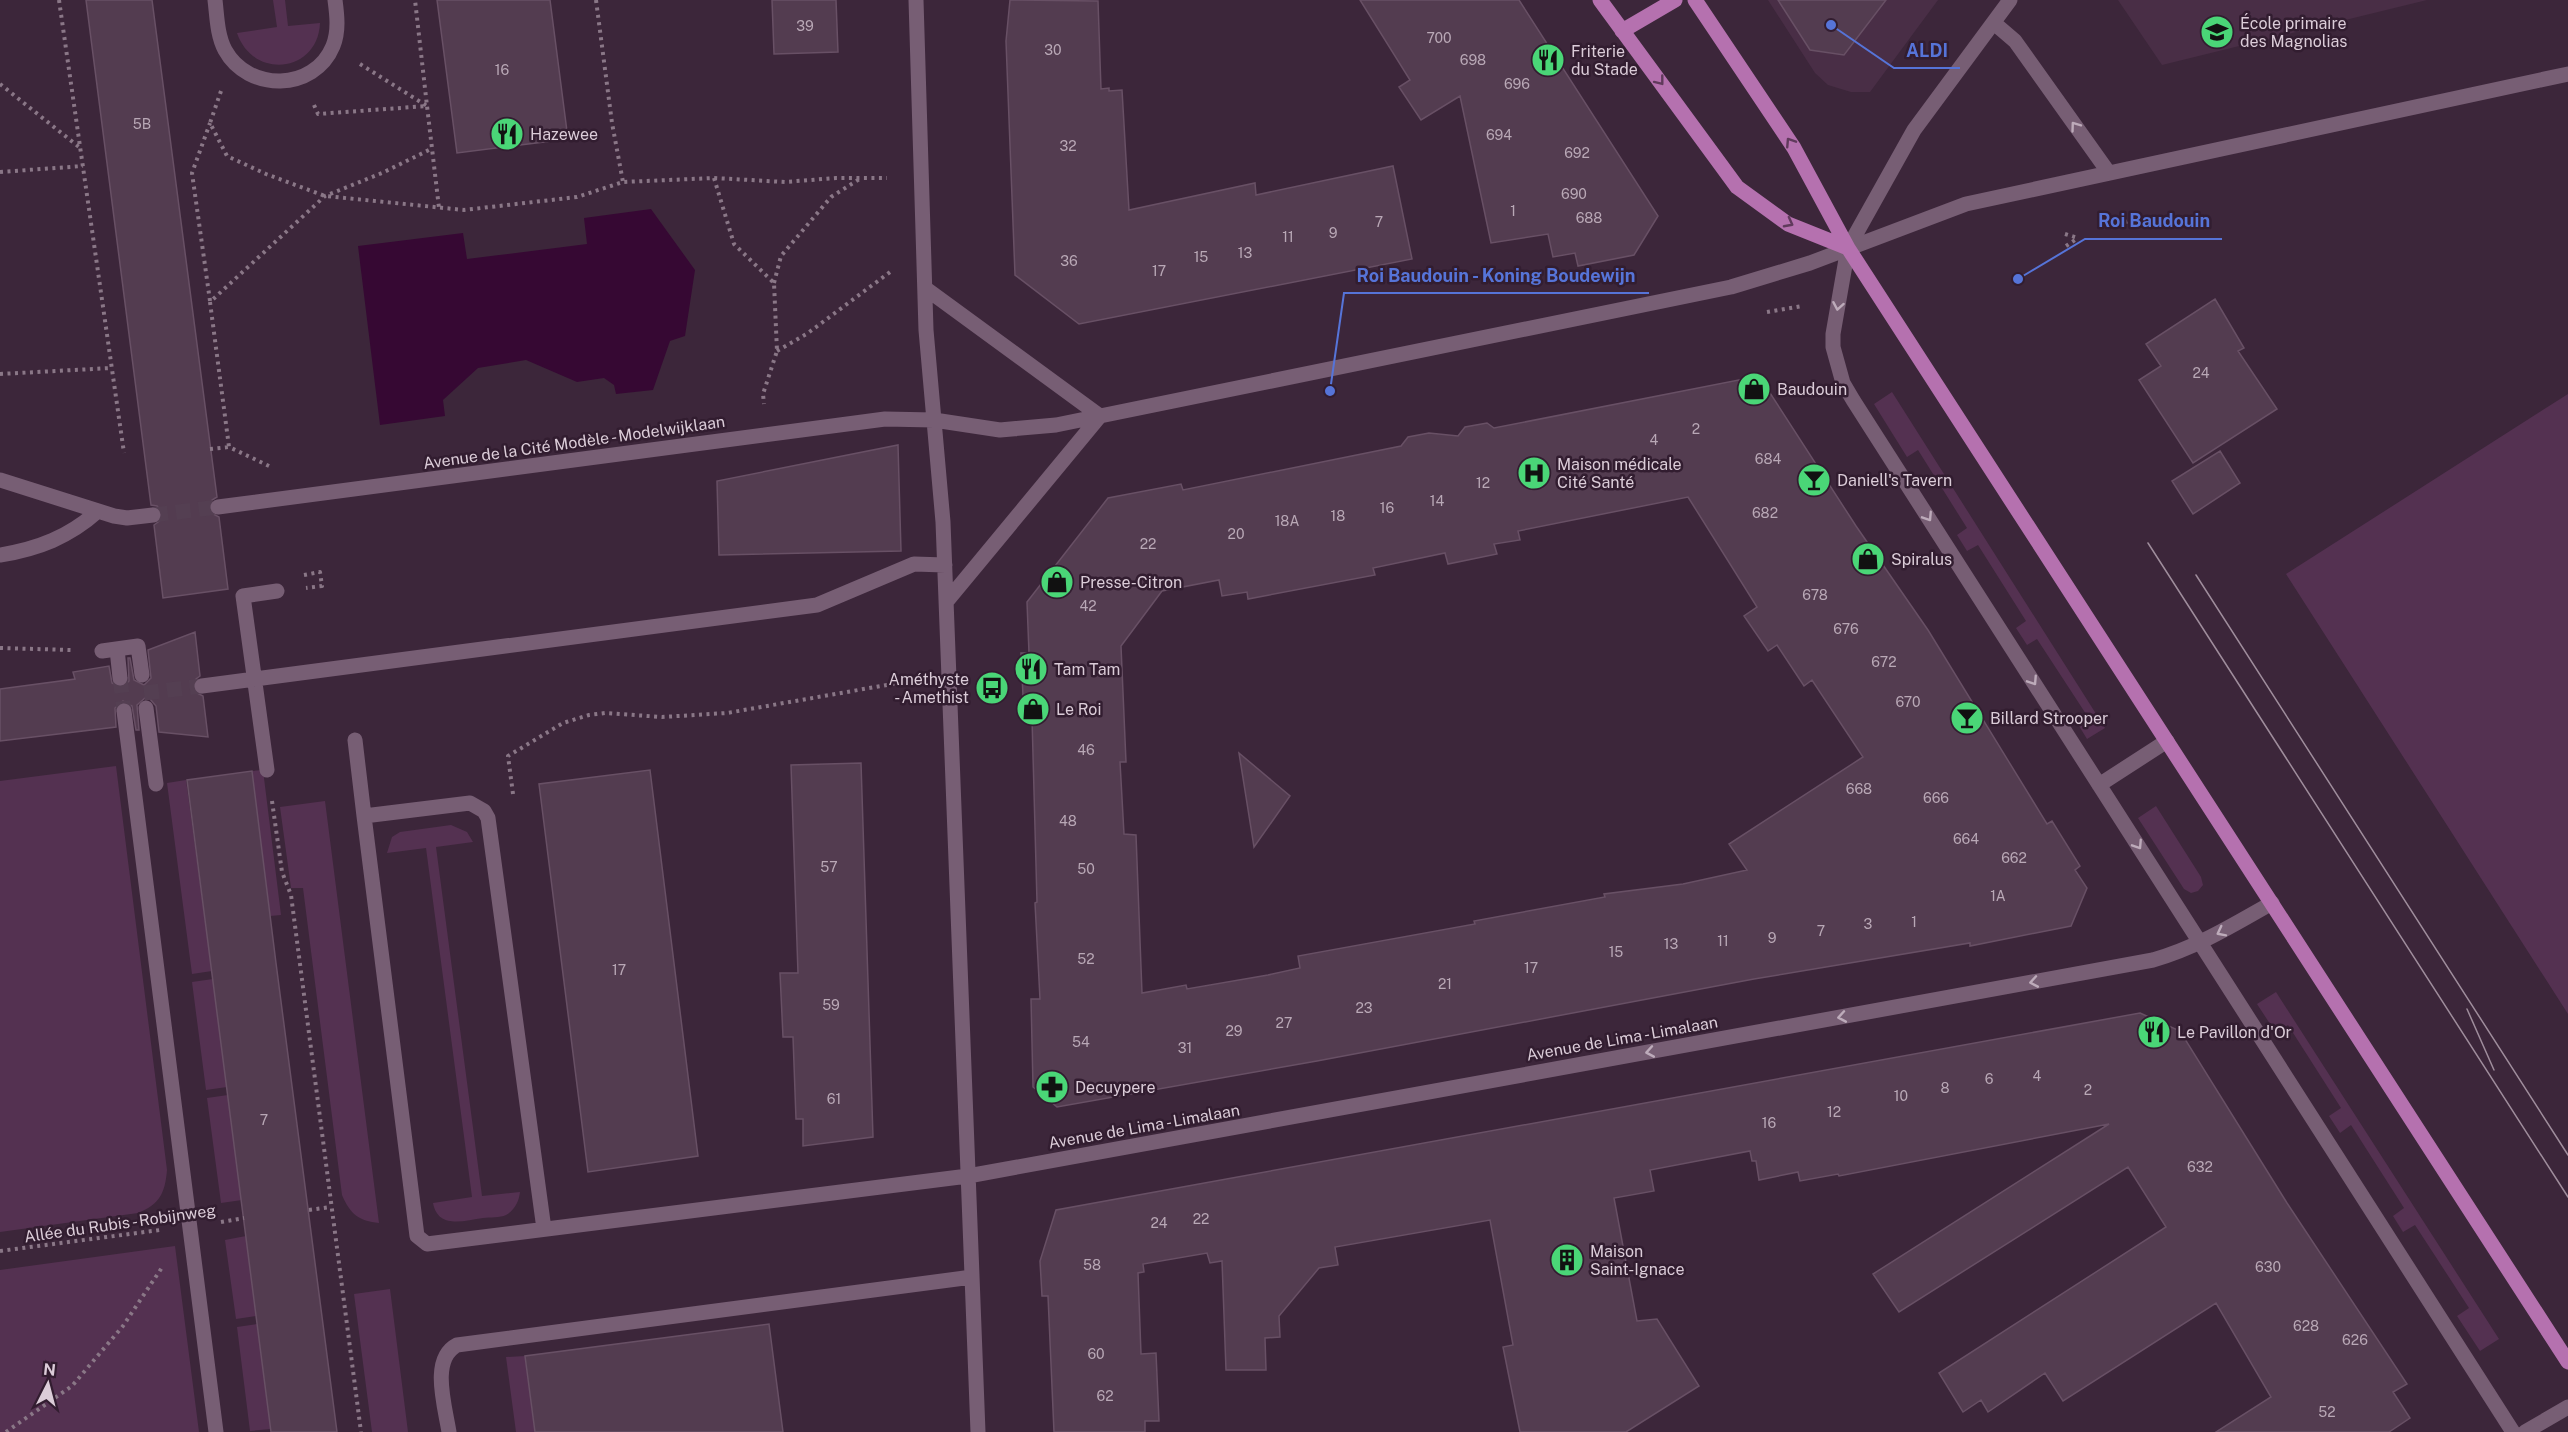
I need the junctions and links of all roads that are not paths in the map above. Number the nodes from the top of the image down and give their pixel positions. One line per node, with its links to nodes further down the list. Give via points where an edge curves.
1 (215, 0): 2 (street, via 220,37 231,59 250,75 273,82 300,77 324,60 336,32)
2 (335, 0)
3 (916, 0): 13 (street)
4 (1600, 0): 9 (main road)
5 (1675, 0): 9 (main road)
6 (1695, 0): 12 (main road, one-way to 6, via 1794,148)
7 (2010, 0): 8 (street)
8 (1994, 23): 11 (street, one-way to 8, via 2015,41); 12 (street, via 1914,130)
9 (1622, 31): 12 (main road, one-way to 12, via 1737,187 1788,224)
10 (2568, 74): 11 (street, Avenue de la Cité Modèle - Modelwijklaan)
11 (2109, 173): 12 (street, Avenue de la Cité Modèle - Modelwijklaan, via 1966,204)
12 (1848, 248): 14 (street, Avenue de la Cité Modèle - Modelwijklaan, via 1731,287); 31 (main road); 34 (street, one-way to 34, via 1833,334 1843,383)
13 (925, 288): 14 (street); 15 (street)
14 (1100, 416): 15 (street, Avenue de la Cité Modèle - Modelwijklaan, via 1021,430); 23 (street)
15 (934, 420): 17 (street, Avenue de la Cité Modèle - Modelwijklaan, via 885,419); 21 (street)
16 (0, 480): 18 (street)
17 (218, 507)
18 (98, 511): 19 (street, via 127,518); 20 (street, via 79,528 46,544)
19 (153, 515)
20 (0, 555)
21 (945, 565): 23 (street); 26 (street, via 914,564 817,605)
22 (277, 591): 26 (street, via 243,596)
23 (947, 601): 38 (street)
24 (142, 675): 25 (street, via 138,646 109,650)
25 (120, 678)
26 (255, 678): 27 (street); 32 (street)
27 (202, 686)
28 (146, 708): 33 (street)
29 (124, 711): 43 (street)
30 (355, 740): 35 (street, Avenue de Lima - Limalaan)
31 (2167, 741): 34 (street); 36 (main road)
32 (267, 770)
33 (156, 784)
34 (2099, 785): 37 (street, one-way to 37)
35 (364, 816): 39 (street, via 470,803 488,818); 39 (street, Avenue de Lima - Limalaan, via 417,1236 427,1244)
36 (2272, 903): 37 (street, Avenue de Lima - Limalaan, one-way to 37); 41 (main road)
37 (2200, 943): 38 (street, Avenue de Lima - Limalaan, one-way to 38, via 2141,962); 46 (street)
38 (968, 1176): 39 (street, Avenue de Lima - Limalaan); 40 (street)
39 (544, 1229)
40 (972, 1277): 44 (street, via 458,1345 445,1355 441,1371); 45 (street)
41 (2568, 1362)
42 (2568, 1407): 47 (street)
43 (216, 1432)
44 (449, 1432)
45 (978, 1432)
46 (2513, 1432)
47 (2525, 1432)

